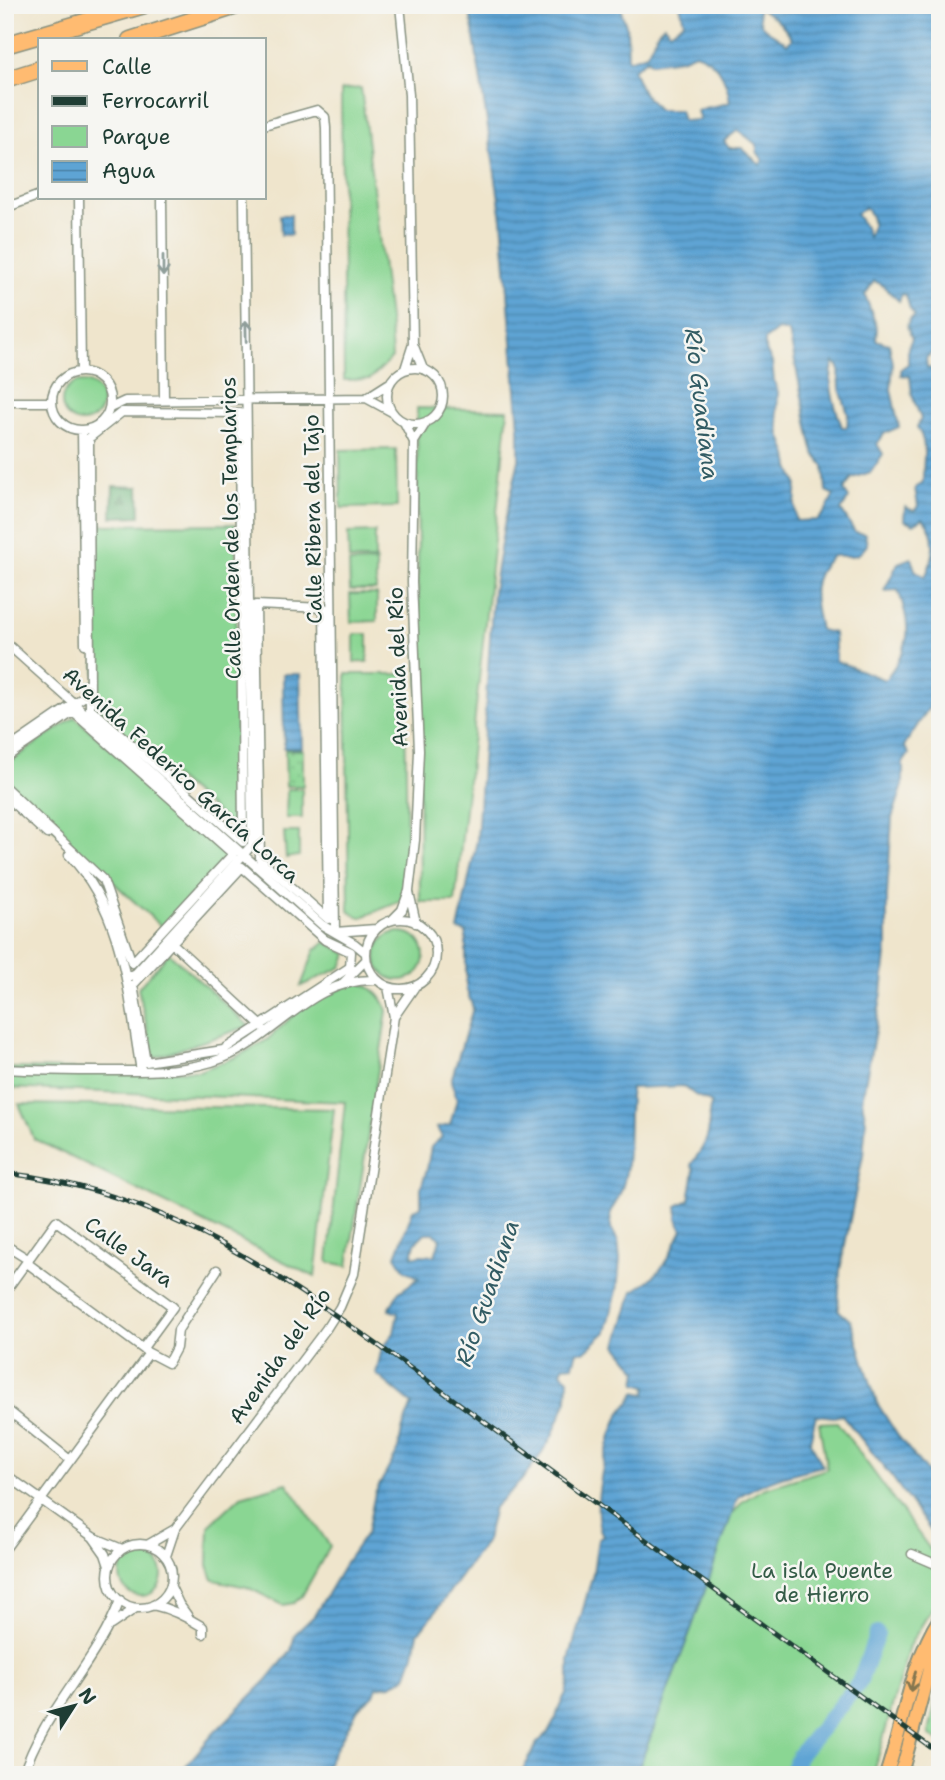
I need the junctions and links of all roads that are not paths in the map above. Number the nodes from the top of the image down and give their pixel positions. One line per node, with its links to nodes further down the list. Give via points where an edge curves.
1 (144, 5): 5 (highway)
2 (240, 5): 4 (highway)
3 (400, 5): 14 (street, via 409,95)
4 (136, 38)
5 (5, 44)
6 (38, 70): 7 (highway)
7 (5, 80)
8 (266, 124): 20 (street, Calle Ribera del Tajo, via 317,110 325,117)
9 (38, 196): 13 (street)
10 (79, 200): 17 (street)
11 (162, 200): 23 (street, one-way to 23)
12 (244, 200): 22 (street, Calle Orden de los Templarios, one-way to 12)
13 (5, 208)
14 (414, 344): 15 (street); 16 (street)
15 (405, 369): 16 (street); 18 (street)
16 (423, 369): 30 (street, via 436,377 443,395 437,413)
17 (81, 371): 19 (street, via 97,376); 26 (street, via 63,377)
18 (388, 384): 21 (street); 28 (street)
19 (108, 388): 24 (street); 27 (street)
20 (329, 398): 21 (street); 22 (street); 34 (street, Calle Ribera del Tajo)
21 (366, 398): 28 (street)
22 (247, 399): 23 (street); 35 (street, Calle Orden de los Templarios)
23 (164, 400): 24 (street)
24 (125, 401): 27 (street)
25 (5, 402): 26 (street)
26 (51, 402): 32 (street, via 58,419)
27 (110, 408): 32 (street, via 99,424)
28 (390, 411): 31 (street)
29 (240, 413): 29 (street, via 242,642 243,842 90,708 89,438 122,412)
30 (427, 421): 31 (street); 33 (street)
31 (404, 422): 33 (street, Avenida del Río)
32 (82, 430): 37 (street, via 85,696)
33 (414, 442): 43 (street, Avenida del Río, via 412,582 419,751)
34 (331, 602): 35 (street); 47 (street, Calle Ribera del Tajo)
35 (253, 604): 35 (street, via 324,608 328,919 260,859); 42 (street, Calle Orden de los Templarios, via 252,845)
36 (5, 642): 37 (street, Avenida Federico García Lorca)
37 (74, 704): 38 (street); 42 (street, Avenida Federico García Lorca)
38 (5, 751)
39 (5, 758): 48 (street, via 73,712 233,854)
40 (5, 787): 48 (street, via 103,880 132,963)
41 (5, 796): 51 (street, via 63,848 91,881 111,921)
42 (242, 854): 47 (street, Avenida Federico García Lorca); 48 (street)
43 (409, 891): 44 (street, Avenida del Río, via 402,910); 45 (street, Avenida del Río)
44 (392, 920): 45 (street); 46 (street)
45 (416, 923): 55 (street, via 426,930 436,950 431,972)
46 (376, 929): 47 (street); 49 (street)
47 (335, 932): 49 (street, Avenida Federico García Lorca)
48 (167, 938): 50 (street, via 242,867 325,940 351,952 350,967); 51 (street); 57 (street); 57 (street, via 133,985 146,1062 223,1050)
49 (366, 957): 52 (street); 53 (street)
50 (337, 975): 53 (street); 57 (street)
51 (126, 978): 59 (street)
52 (376, 980): 53 (street); 54 (street)
53 (343, 984): 57 (street)
54 (388, 987): 55 (street); 56 (street, Avenida del Río)
55 (414, 987): 56 (street, Avenida del Río)
56 (394, 1017): 69 (street, Avenida del Río, via 358,1259 348,1291 326,1329)
57 (265, 1029): 59 (street, via 239,1051 207,1063)
58 (5, 1069): 59 (street)
59 (141, 1071)
60 (5, 1245): 61 (street)
61 (28, 1262): 63 (street); 64 (street); 64 (street, Calle Jara, via 56,1221 173,1307)
62 (217, 1270): 64 (street, via 178,1329 168,1363)
63 (5, 1292)
64 (146, 1350): 66 (street)
65 (5, 1408): 66 (street)
66 (70, 1460): 68 (street)
67 (5, 1474): 68 (street)
68 (42, 1501): 70 (street); 72 (street)
69 (174, 1529): 71 (street, Avenida del Río); 75 (street, Avenida del Río)
70 (93, 1538): 73 (street); 76 (street)
71 (149, 1544): 73 (street); 75 (street)
72 (6, 1547)
73 (122, 1549): 76 (street)
74 (912, 1554): 77 (street)
75 (166, 1556): 78 (street, via 173,1576)
76 (109, 1566): 79 (street, via 110,1588)
77 (940, 1566)
78 (171, 1587): 80 (street); 82 (street)
79 (120, 1600): 81 (street); 84 (street)
80 (153, 1605): 81 (street); 82 (street)
81 (136, 1608): 84 (street)
82 (188, 1618): 85 (street, via 203,1627)
83 (940, 1618): 88 (main road, one-way to 88, via 917,1666)
84 (111, 1625): 87 (street, via 39,1737)
85 (203, 1634)
86 (940, 1642): 89 (main road)
87 (23, 1775)
88 (886, 1775)
89 (899, 1775)

